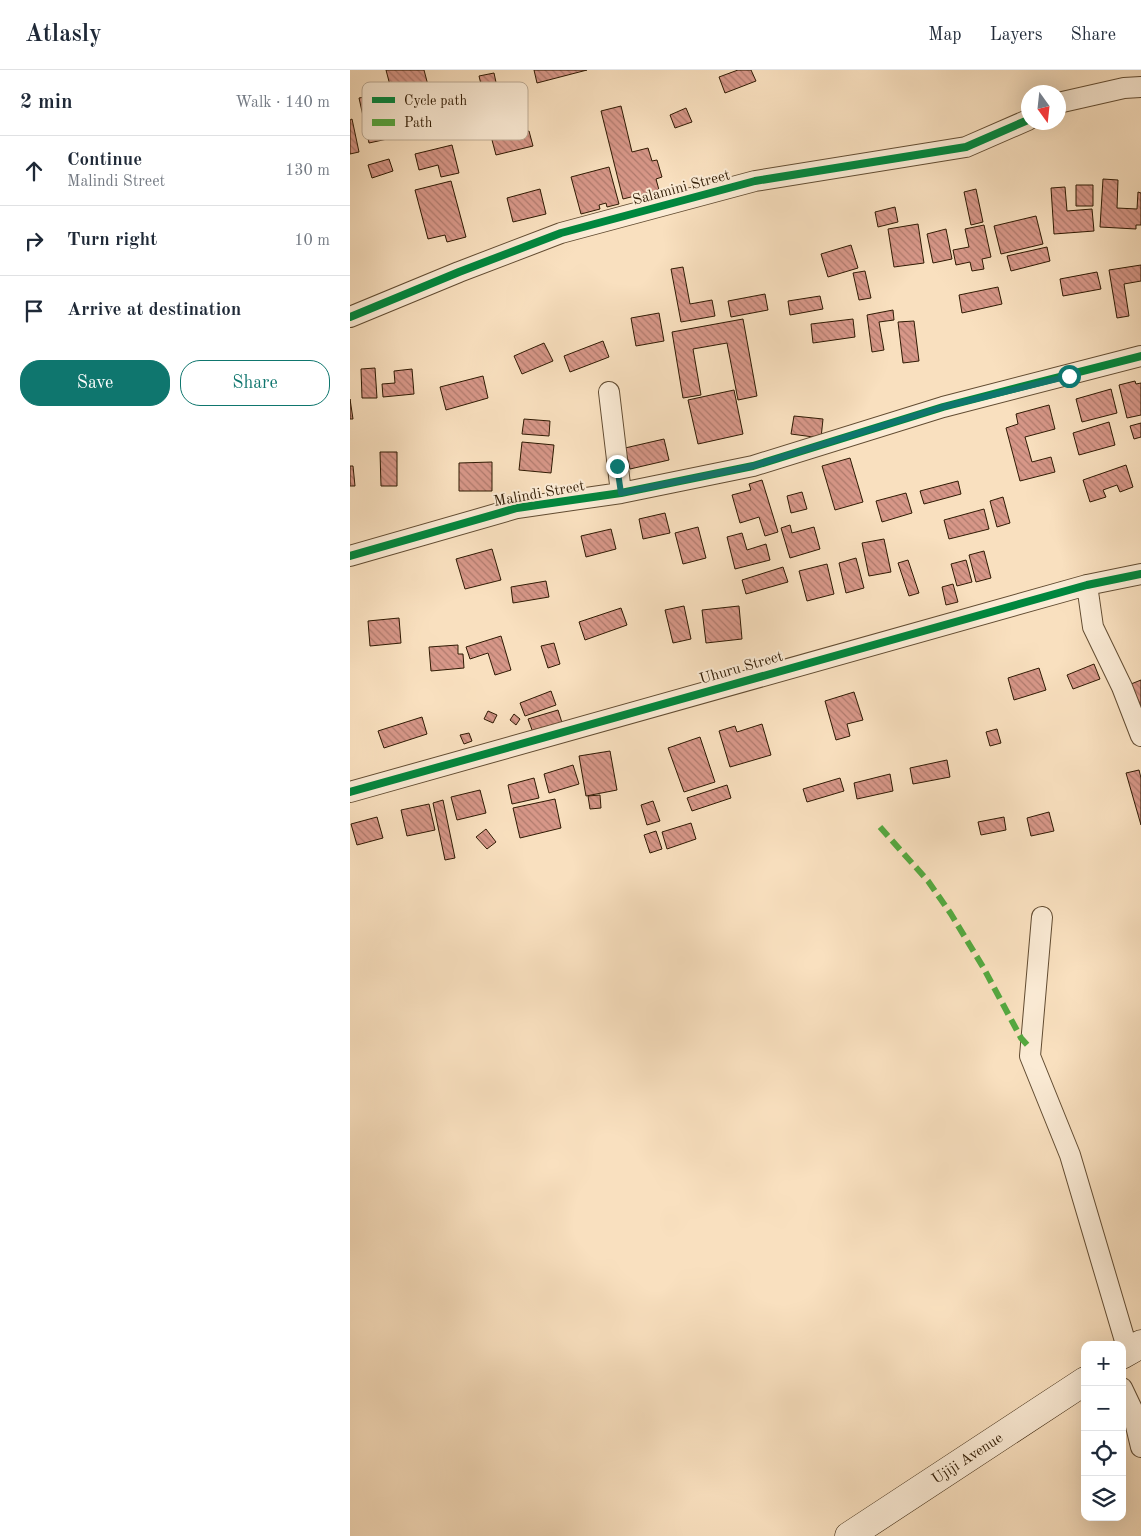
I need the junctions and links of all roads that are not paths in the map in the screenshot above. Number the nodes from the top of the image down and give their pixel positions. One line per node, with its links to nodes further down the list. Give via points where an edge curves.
1 (1141, 87): 2 (street)
2 (1066, 101)
3 (1021, 123): 4 (street, Salamini Street, via 966,147 755,181 561,233)
4 (350, 317)
5 (1141, 356): 7 (street, Malindi Street, via 943,407 753,466)
6 (609, 392): 7 (street)
7 (621, 493): 8 (street, Malindi Street, via 517,508)
8 (350, 556)
9 (1141, 574): 10 (street, Uhuru Street)
10 (1087, 585): 11 (street, via 1093,627); 12 (street, Uhuru Street)
11 (1141, 736)
12 (350, 792)
13 (1042, 917): 14 (street, via 1030,1056 1070,1155)
14 (1130, 1350)
15 (1081, 1384): 18 (main road, Ujiji Avenue)
16 (1126, 1396): 17 (street)
17 (1141, 1446)
18 (855, 1534)

